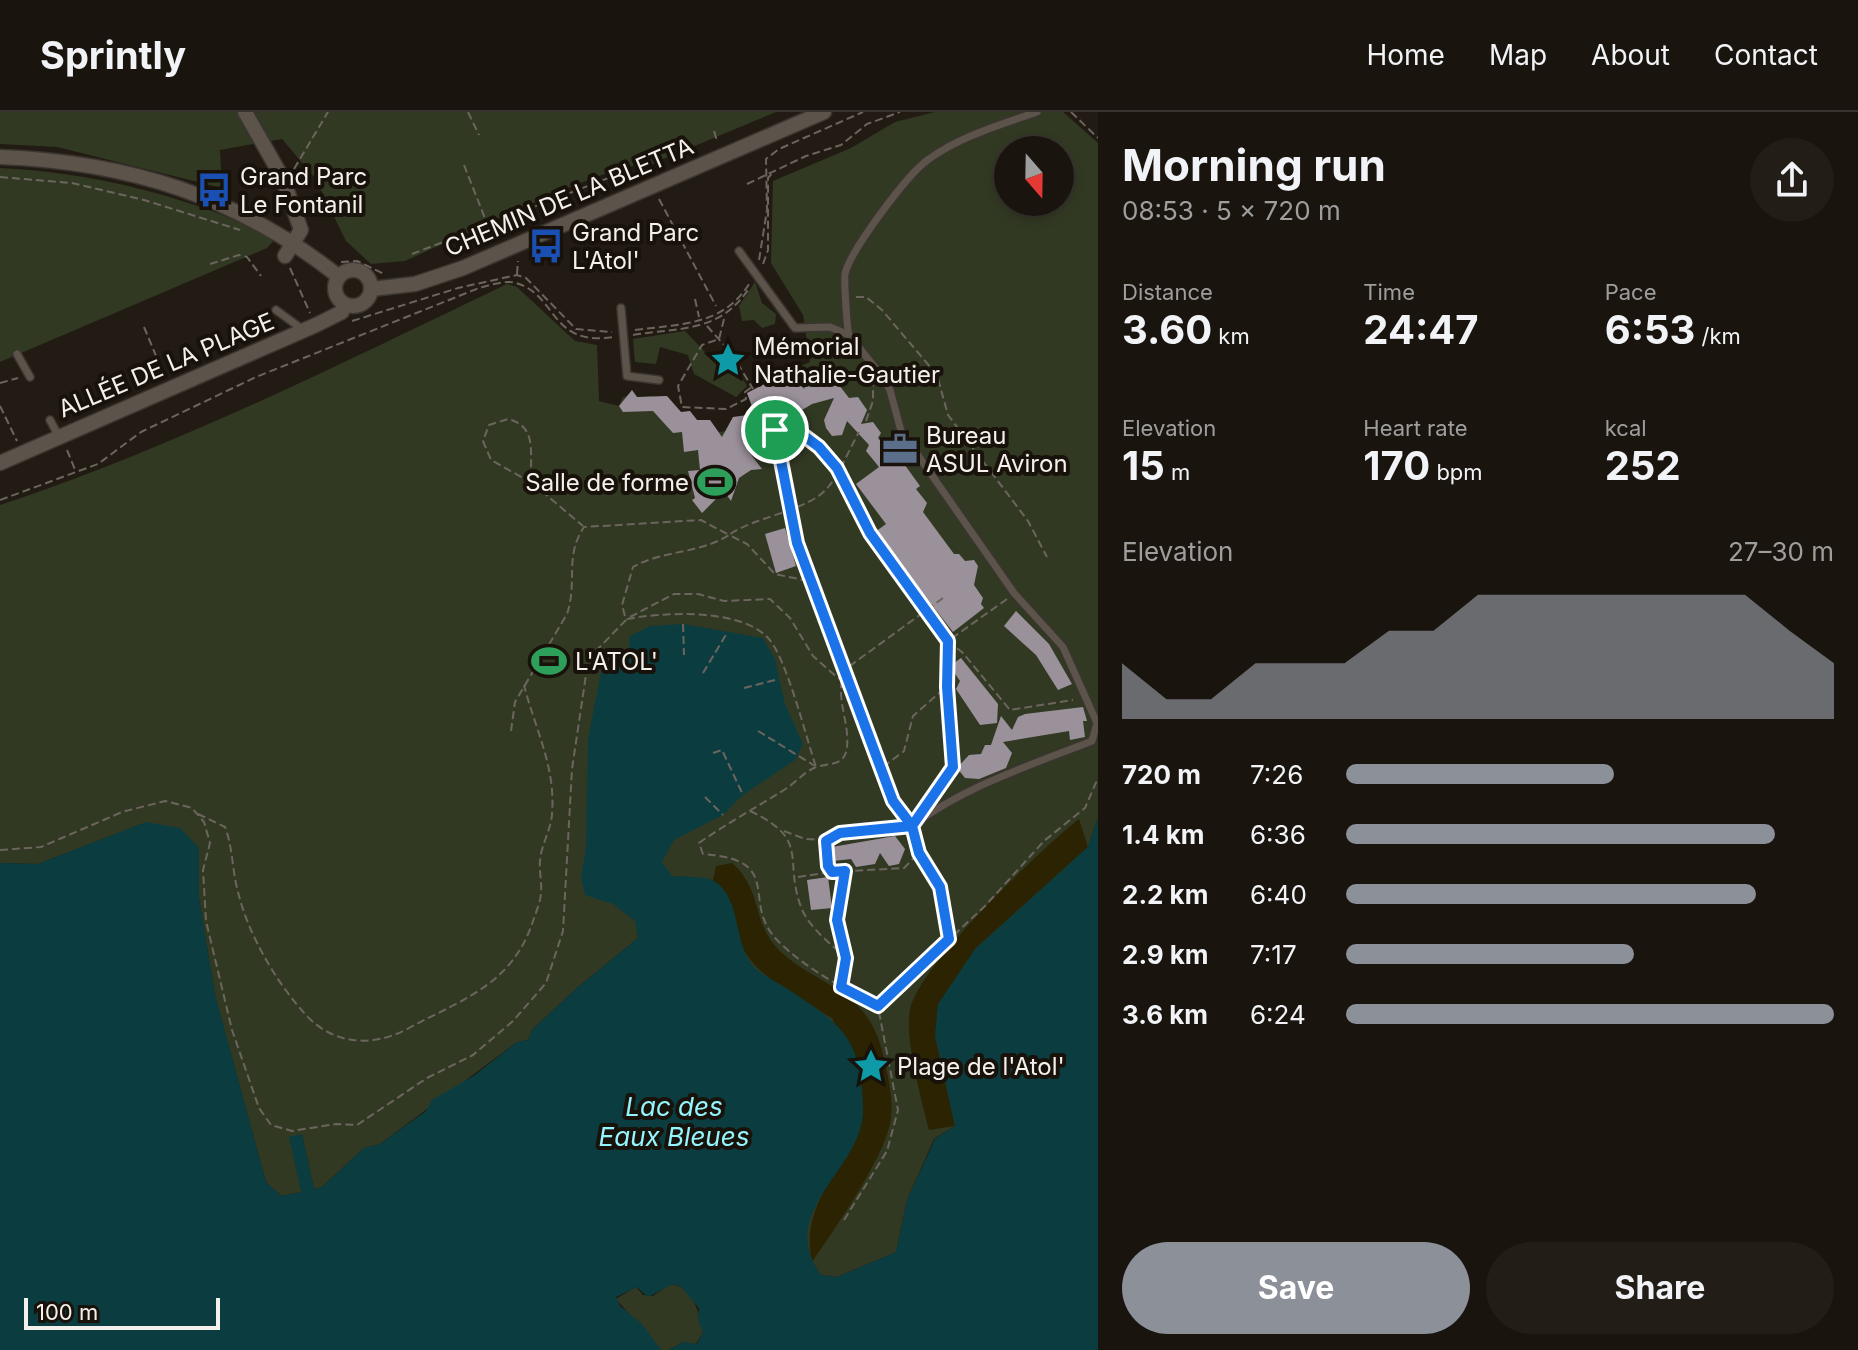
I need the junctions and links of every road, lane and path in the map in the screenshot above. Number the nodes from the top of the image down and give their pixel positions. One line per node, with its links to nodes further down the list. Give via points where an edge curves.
1 (328, 112): 16 (path)
2 (468, 112): 10 (path)
3 (824, 112): 33 (street, CHEMIN DE LA BLETTA, via 463,268 415,284)
4 (863, 112): 18 (path, via 770,155)
5 (900, 112): 17 (path, via 867,124 841,145)
6 (1037, 112): 35 (lane, via 955,144 911,175 882,211 845,274)
7 (1071, 112): 11 (path)
8 (249, 115): 25 (street, via 283,179 301,230)
9 (714, 131): 12 (path)
10 (479, 135)
11 (1098, 138)
12 (719, 147)
13 (653, 156): 21 (path, via 654,176 644,170 624,172)
14 (0, 157): 25 (street, via 54,159 167,183 218,201)
15 (464, 165): 22 (path)
16 (294, 170)
17 (773, 172): 18 (path); 30 (path, via 768,178 768,250)
18 (766, 175): 20 (path); 30 (path, via 763,248)
19 (0, 177): 23 (path, via 72,183)
20 (747, 184)
21 (500, 222): 22 (path); 24 (path)
22 (489, 227): 27 (path)
23 (241, 231)
24 (507, 239)
25 (295, 243): 28 (street); 32 (street)
26 (739, 251): 30 (lane)
27 (412, 254)
28 (285, 256): 44 (path)
29 (210, 264): 31 (path, via 239,255 247,257)
30 (756, 274): 45 (path, via 714,317); 46 (lane, via 795,328 830,327)
31 (261, 276)
32 (338, 276): 33 (street, via 360,271); 36 (street, via 334,292)
33 (371, 289): 36 (street, via 362,304)
34 (695, 299): 39 (path)
35 (848, 303): 46 (lane); 68 (path, via 858,295 874,304 937,375 948,415 1028,521)
36 (344, 304): 44 (street, ALLÉE DE LA PLAGE, via 342,312)
37 (621, 308): 45 (lane)
38 (276, 310): 44 (lane)
39 (699, 317)
40 (724, 319): 47 (path)
41 (349, 322): 45 (path, via 517,275 576,329)
42 (707, 326): 47 (path)
43 (144, 327): 53 (path)
44 (310, 328): 53 (street, ALLÉE DE LA PLAGE)
45 (623, 333): 51 (lane, via 627,376); 62 (path, via 592,340 572,333 528,289 516,283 494,284 256,377 141,432 98,464)
46 (849, 335): 49 (lane)
47 (719, 339): 47 (path, via 702,345 678,386 682,407 726,409 746,399 745,392 752,388)
48 (17, 354): 50 (lane)
49 (869, 362): 56 (path, via 874,390); 70 (lane, via 890,390 901,431)
50 (30, 377): 52 (path)
51 (659, 380)
52 (0, 383)
53 (169, 388): 58 (street, ALLÉE DE LA PLAGE)
54 (0, 406): 59 (path)
55 (50, 420): 58 (lane)
56 (866, 421)
57 (859, 432): 61 (path)
58 (58, 435): 59 (street, ALLÉE DE LA PLAGE); 62 (path)
59 (23, 453): 60 (street, ALLÉE DE LA PLAGE)
60 (0, 463)
61 (837, 468): 65 (path, via 829,487); 65 (path, via 803,435 775,430); 72 (path, via 870,533)
62 (76, 472): 64 (path)
63 (532, 483): 63 (path, via 531,438 524,426 508,419 489,425 483,441 491,460); 66 (path)
64 (0, 500)
65 (791, 508): 67 (path, via 744,524); 69 (path, via 797,543)
66 (584, 527): 67 (path, via 701,520); 82 (path, via 572,545 567,614)
67 (729, 535): 69 (path, via 747,544 775,574); 73 (path, via 710,547 633,567 622,605)
68 (1047, 557)
69 (813, 582): 78 (path)
70 (1014, 593): 76 (path); 85 (lane, via 1063,647)
71 (943, 598): 72 (path)
72 (926, 609): 76 (path); 78 (path)
73 (626, 620): 81 (path, via 674,594 724,601 770,599 790,618 813,656); 89 (path, via 698,615 748,623 769,640 780,661); 96 (path, via 594,653 587,668 572,769 563,931 546,983 473,1055 427,1078 357,1125 292,1131 271,1125 259,1108 232,1030 206,921 203,870 210,843)
74 (683, 624): 77 (path)
75 (727, 633): 79 (path)
76 (948, 641): 83 (path); 85 (path, via 1010,710)
77 (684, 655)
78 (847, 668): 81 (path); 90 (path)
79 (703, 673)
80 (779, 679): 84 (path)
81 (840, 680): 89 (path, via 847,748 843,759)
82 (524, 685): 86 (path, via 515,702); 96 (path, via 551,771 552,816 540,859 541,894 528,934 512,964 476,995 394,1036 356,1042 328,1035 305,1015 248,922 225,827)
83 (947, 687): 90 (path, via 913,716 904,751); 94 (path, via 953,767)
84 (744, 688)
85 (1087, 698): 98 (lane, via 1097,723 1092,741 935,808)
86 (511, 731)
87 (758, 731): 89 (path)
88 (713, 753): 92 (path, via 722,750)
89 (816, 767): 95 (path)
90 (882, 768): 98 (path, via 893,801)
91 (1098, 778): 106 (path, via 1085,808 1044,841)
92 (743, 795)
93 (705, 797): 97 (path)
94 (928, 802)
95 (748, 810): 99 (path); 108 (path, via 699,843 703,854 730,856 747,864 759,887 764,921 778,941)
96 (197, 813): 101 (path, via 165,801 122,812 41,847)
97 (723, 815)
98 (912, 826): 100 (path, via 840,833); 102 (path)
99 (783, 830): 100 (path); 105 (path)
100 (826, 841): 104 (path)
101 (0, 850)
102 (919, 853): 103 (path, via 904,868); 106 (path, via 940,887)
103 (845, 871): 104 (path); 107 (path, via 837,920)
104 (832, 872): 105 (path)
105 (797, 878): 107 (path, via 802,908)
106 (949, 939): 109 (path)
107 (846, 958): 108 (path)
108 (841, 987): 109 (path)
109 (878, 1006): 110 (path, via 898,1110 887,1151)
110 (844, 1220)

